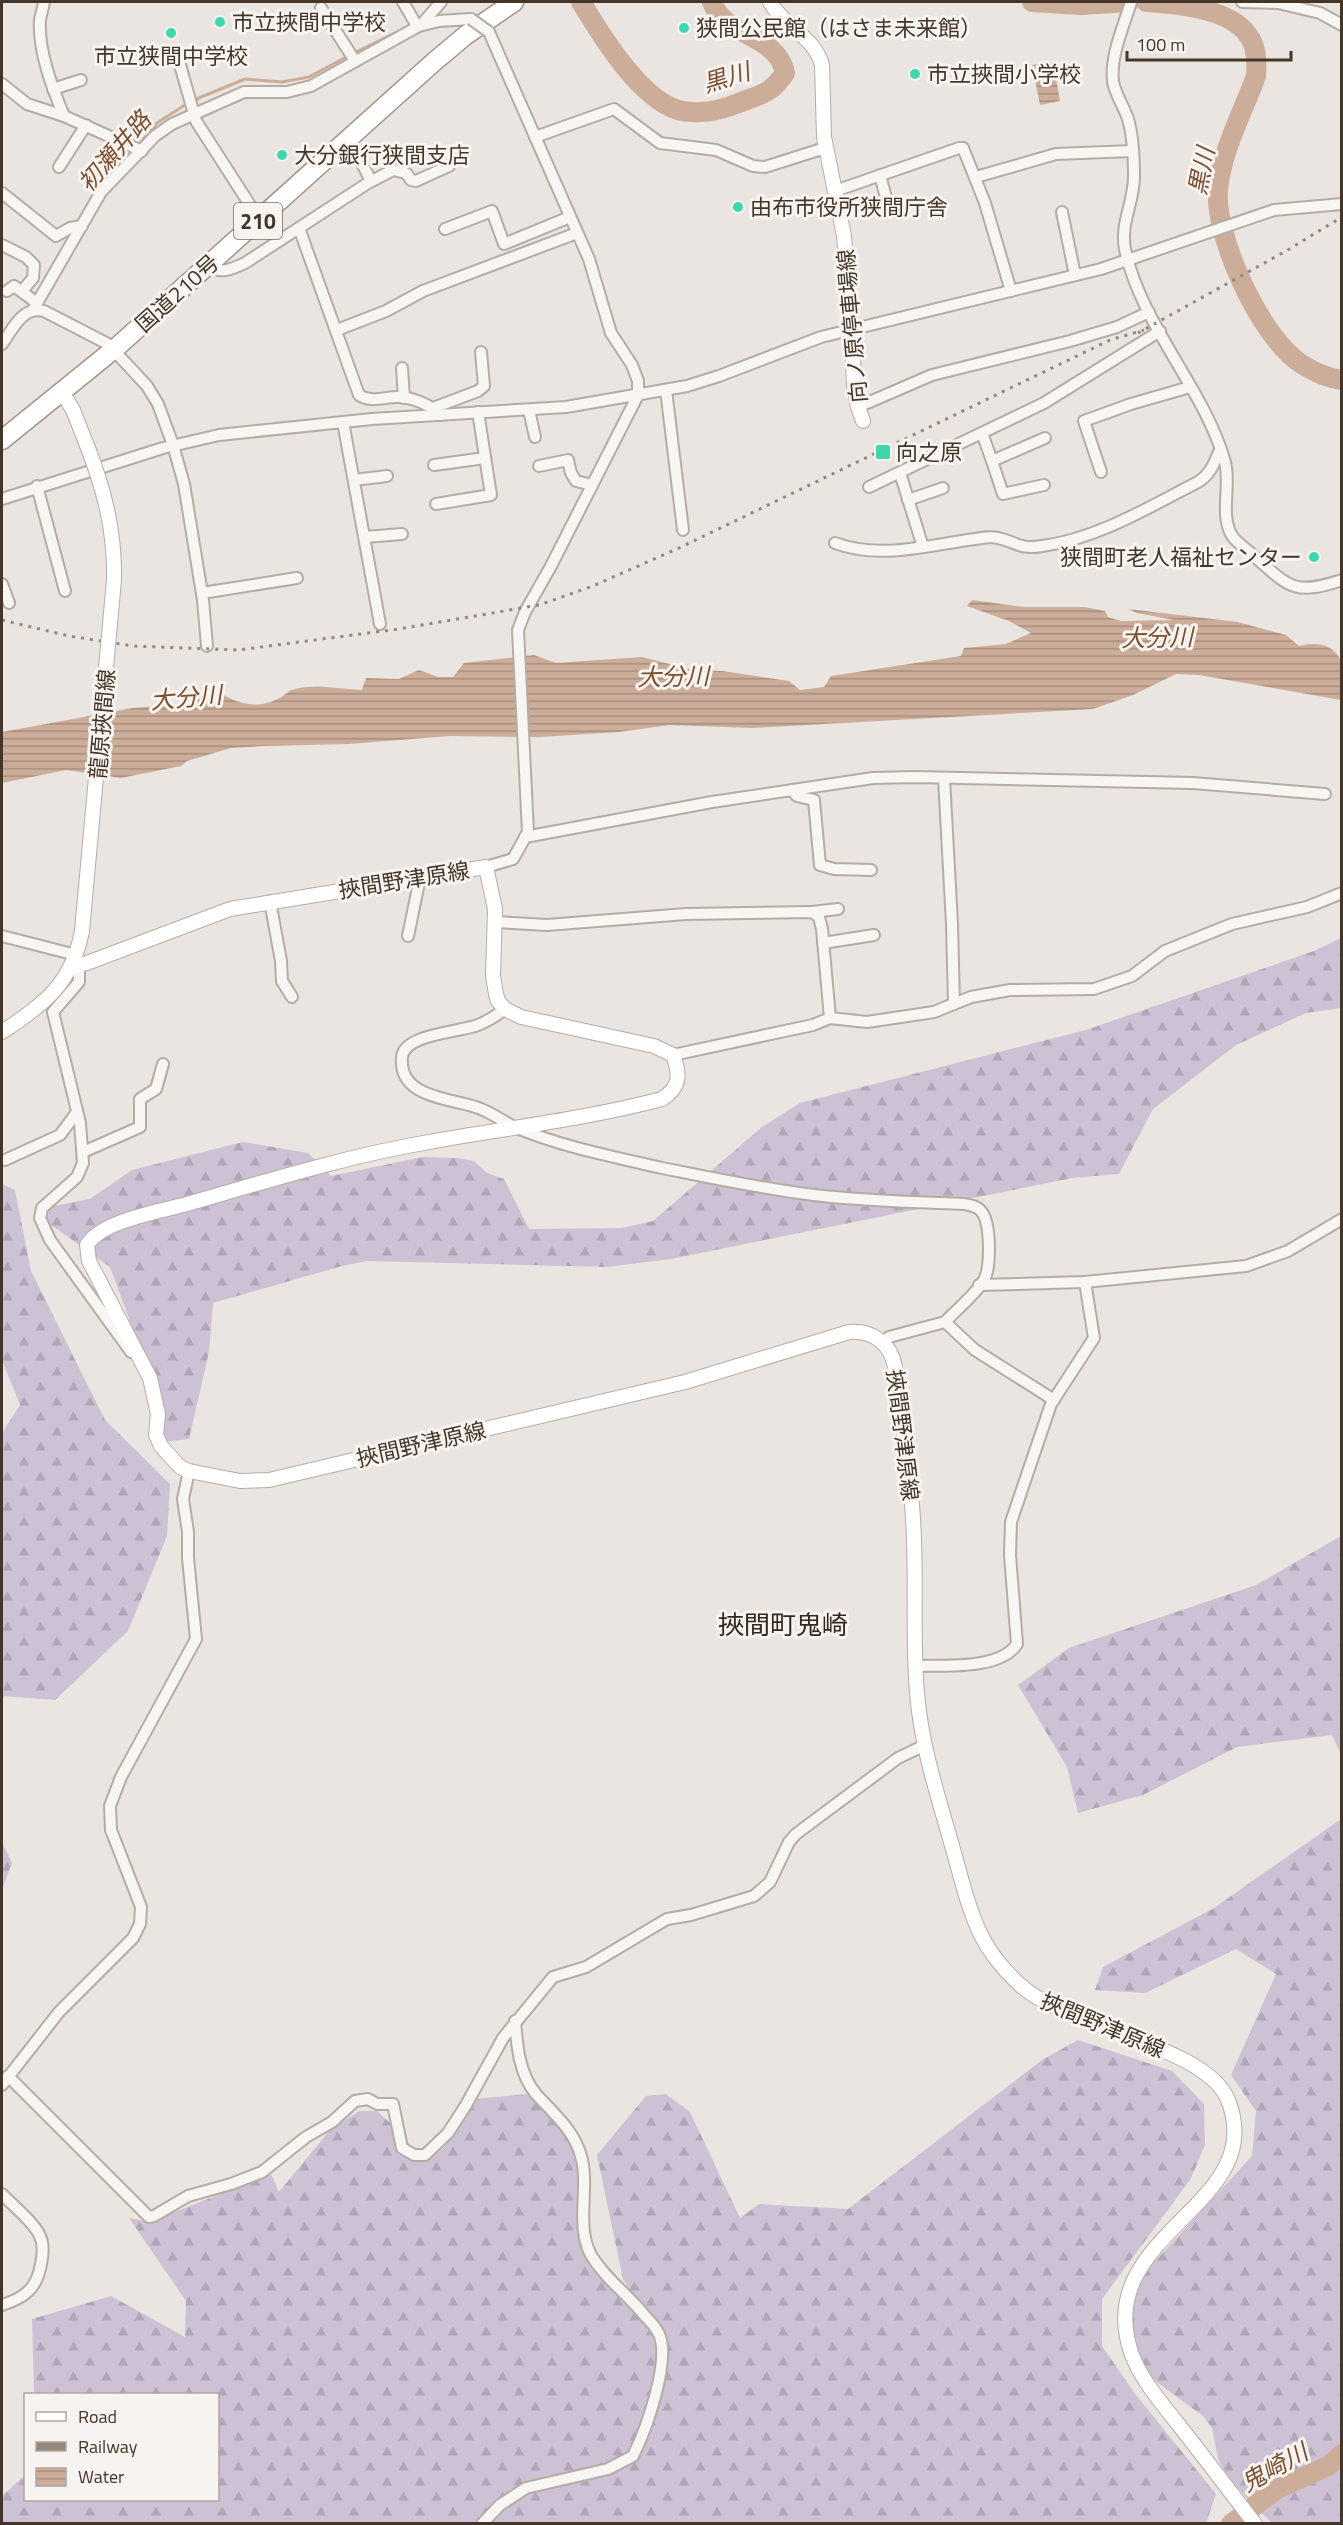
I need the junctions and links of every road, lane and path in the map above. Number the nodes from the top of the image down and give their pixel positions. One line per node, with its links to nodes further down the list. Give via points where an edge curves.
1 (44, 2): 15 (street, via 41,35)
2 (403, 2): 10 (street)
3 (441, 2): 10 (street)
4 (514, 2): 20 (highway, 国道210号 / 210, via 451,47)
5 (770, 2): 21 (main road, 向ノ原停車場線, via 781,19 810,41 819,55)
6 (1242, 2): 9 (street, via 1299,8 1325,15)
7 (1131, 4): 23 (street, via 1113,78 1128,117)
8 (321, 8): 12 (street)
9 (1341, 25)
10 (419, 26): 12 (street); 19 (street, bridge, via 471,19 489,32)
11 (178, 58): 16 (street)
12 (354, 61): 16 (street, via 311,86 287,92 244,92)
13 (81, 80): 15 (street)
14 (2, 84): 17 (street, via 27,104)
15 (53, 89): 17 (street)
16 (194, 114): 22 (street, via 165,128); 35 (street)
17 (64, 116): 18 (street)
18 (86, 125): 22 (street); 25 (street)
19 (535, 137): 21 (street, via 614,109 660,143 716,150 753,166 765,167); 34 (street)
20 (349, 138): 28 (street); 35 (highway, 国道210号 / 210)
21 (825, 148): 29 (main road, 向ノ原停車場線)
22 (142, 151): 36 (street, via 101,192)
23 (1132, 151): 27 (street, via 1056,154); 41 (street, via 1134,182 1124,227)
24 (449, 166): 28 (street, via 416,181 393,170)
25 (59, 167)
26 (880, 175): 27 (street, via 961,147); 29 (street); 32 (street)
27 (976, 177): 46 (street)
28 (371, 181): 37 (street)
29 (835, 191): 50 (main road, 向ノ原停車場線, via 844,236)
30 (2, 193): 36 (street, via 56,236)
31 (1341, 204): 41 (street, via 1274,210)
32 (889, 209)
33 (1062, 212): 43 (street)
34 (570, 218): 38 (street, via 504,244 492,211); 39 (street)
35 (260, 219): 42 (highway, 国道210号 / 210)
36 (82, 226): 47 (street)
37 (299, 228): 42 (street, via 240,266 216,271); 49 (street)
38 (445, 229)
39 (577, 233): 49 (street, via 423,291); 59 (street, via 610,333 632,365)
40 (2, 245): 45 (street, via 34,265 35,273)
41 (1128, 261): 43 (street); 48 (street)
42 (209, 265): 53 (highway, 国道210号 / 210)
43 (1075, 275): 46 (street)
44 (7, 291): 45 (street, via 14,286)
45 (22, 291): 47 (street)
46 (1011, 291): 50 (street)
47 (35, 306): 52 (street, via 23,315); 53 (street, via 97,336)
48 (1149, 312): 51 (street); 61 (street, via 1117,327 1070,341 932,375)
49 (337, 330): 60 (street, via 359,395 372,399)
50 (852, 330): 57 (street, via 811,340 704,382); 61 (main road, 向ノ原停車場線)
51 (1160, 331): 56 (street); 67 (street, via 1044,403)
52 (2, 344)
53 (114, 350): 58 (highway, 国道210号 / 210); 71 (street, via 155,398)
54 (481, 352): 63 (street, via 484,386)
55 (402, 368): 60 (street)
56 (1190, 387): 72 (street); 77 (street, via 1084,421)
57 (666, 390): 59 (street); 89 (street)
58 (62, 392): 70 (highway, 国道210号 / 210); 118 (main road, 龍原挾間線, bridge, via 88,448 110,518 114,550 88,884)
59 (638, 395): 62 (street); 81 (street)
60 (404, 398): 63 (street)
61 (858, 407): 65 (main road, 向ノ原停車場線)
62 (529, 410): 64 (street); 68 (street)
63 (437, 411): 64 (street); 66 (street)
64 (478, 412): 73 (street)
65 (863, 421)
66 (343, 422): 71 (street, via 219,435); 80 (street)
67 (982, 433): 74 (street); 78 (street)
68 (535, 437)
69 (1046, 438): 74 (street)
70 (2, 440)
71 (173, 445): 83 (street); 98 (street, via 184,484)
72 (1220, 450): 93 (street, via 1206,477 1088,534 1042,546 1020,547 997,537); 95 (street, via 1228,484 1226,508 1231,535 1288,585 1320,588)
73 (485, 458): 75 (street); 88 (street, via 491,495)
74 (992, 461): 82 (street, via 1003,494)
75 (434, 465)
76 (538, 466): 81 (street, via 568,460 576,481)
77 (1101, 472)
78 (900, 473): 84 (street); 87 (street)
79 (387, 476): 80 (street)
80 (354, 480): 91 (street)
81 (592, 485): 105 (street, via 518,630 528,820)
82 (1044, 485)
83 (37, 486): 86 (street); 97 (street)
84 (869, 487)
85 (943, 488): 87 (street)
86 (2, 499)
87 (908, 500): 93 (street)
88 (436, 504)
89 (683, 530)
90 (402, 534): 91 (street)
91 (365, 537): 100 (street)
92 (835, 543): 93 (street, via 866,551)
93 (923, 548)
94 (297, 578): 98 (street)
95 (1341, 580)
96 (2, 584): 99 (street)
97 (65, 591)
98 (202, 593): 101 (street)
99 (9, 603)
100 (380, 624)
101 (207, 646)
102 (944, 778): 103 (street, via 873,778); 104 (street, via 1193,783); 120 (street)
103 (792, 790): 105 (street); 107 (street, via 797,796 813,800 819,865)
104 (1325, 794)
105 (525, 837): 106 (street, via 513,859)
106 (486, 867): 108 (main road, 挾間野津原線); 113 (main road, 挾間野津原線)
107 (871, 870)
108 (420, 878): 110 (main road, 挾間野津原線); 116 (street)
109 (1341, 893): 120 (street, via 1306,907 1232,924 1165,951 1132,976 1094,989 1010,990)
110 (270, 901): 118 (main road, 挾間野津原線, via 217,913); 119 (street, via 282,981)
111 (838, 909): 112 (street)
112 (812, 912): 113 (street, via 686,914 547,925); 117 (street, via 819,917)
113 (496, 922): 121 (main road, 挾間野津原線, via 494,983 498,1001)
114 (874, 935): 117 (street)
115 (2, 936): 118 (street)
116 (408, 936)
117 (823, 943): 122 (street)
118 (75, 962): 123 (main road, 龍原挾間線, via 52,994); 126 (street, via 79,982 53,1012)
119 (292, 997)
120 (954, 1004): 122 (street, via 905,1018 867,1022)
121 (505, 1009): 124 (main road, via 521,1017 654,1046); 127 (street, via 477,1026 421,1039 403,1052 402,1063 409,1081 424,1094 482,1109)
122 (830, 1018): 124 (street)
123 (2, 1032)
124 (673, 1055): 127 (main road, 挾間野津原線, via 679,1081 671,1094 662,1099)
125 (163, 1064): 128 (street, via 156,1089 140,1099 140,1126)
126 (77, 1112): 128 (street); 129 (street, via 60,1135)
127 (516, 1128): 132 (street, via 608,1156 724,1181 814,1195 977,1208 983,1213 988,1235 988,1259); 135 (main road, 挾間野津原線, via 428,1142 328,1165 101,1231 87,1245 89,1261)
128 (83, 1152): 135 (street, via 78,1177 42,1208 42,1224)
129 (5, 1160)
130 (1341, 1219): 131 (street, via 1288,1251 1246,1266)
131 (1085, 1282): 132 (street); 136 (street, via 1094,1338)
132 (979, 1285): 133 (street)
133 (945, 1322): 134 (street, via 890,1337); 136 (street, via 975,1350)
134 (884, 1343): 137 (main road, 挾間野津原線, via 865,1333 849,1332 685,1382 270,1479 240,1481); 138 (main road, 挾間野津原線, via 892,1353 895,1367 912,1502)
135 (147, 1371): 137 (main road, 挾間野津原線, via 156,1405 158,1442 180,1467)
136 (1054, 1400): 138 (street, via 1011,1522 1017,1644 1007,1655 992,1661)
137 (189, 1471): 141 (street, via 183,1499 196,1639 121,1777 110,1806 111,1830 141,1907 139,1929 59,2012)
138 (915, 1666): 139 (main road, 挾間野津原線)
139 (925, 1744): 140 (street, via 898,1758 796,1834 762,1891 715,1909 667,1919 586,1967 553,1977); 145 (main road, 挾間野津原線, via 969,1905 981,1936 1000,1965 1025,1990 1047,2004 1197,2066 1227,2097 1234,2136 1227,2164 1218,2180 1137,2270 1127,2297 1126,2328 1132,2356 1142,2376)
140 (515, 2021): 141 (street, via 457,2120 428,2154 414,2156 402,2148 393,2104 357,2100 262,2172 188,2196 154,2217 144,2213); 144 (street, via 525,2078 558,2116 581,2155 585,2231 590,2252 605,2276 659,2334 663,2357 633,2456 608,2469 526,2488)
141 (5, 2081)
142 (2, 2194): 143 (street, via 36,2230 42,2249 33,2287 18,2300)
143 (2, 2305)
144 (482, 2523)
145 (1255, 2523)

